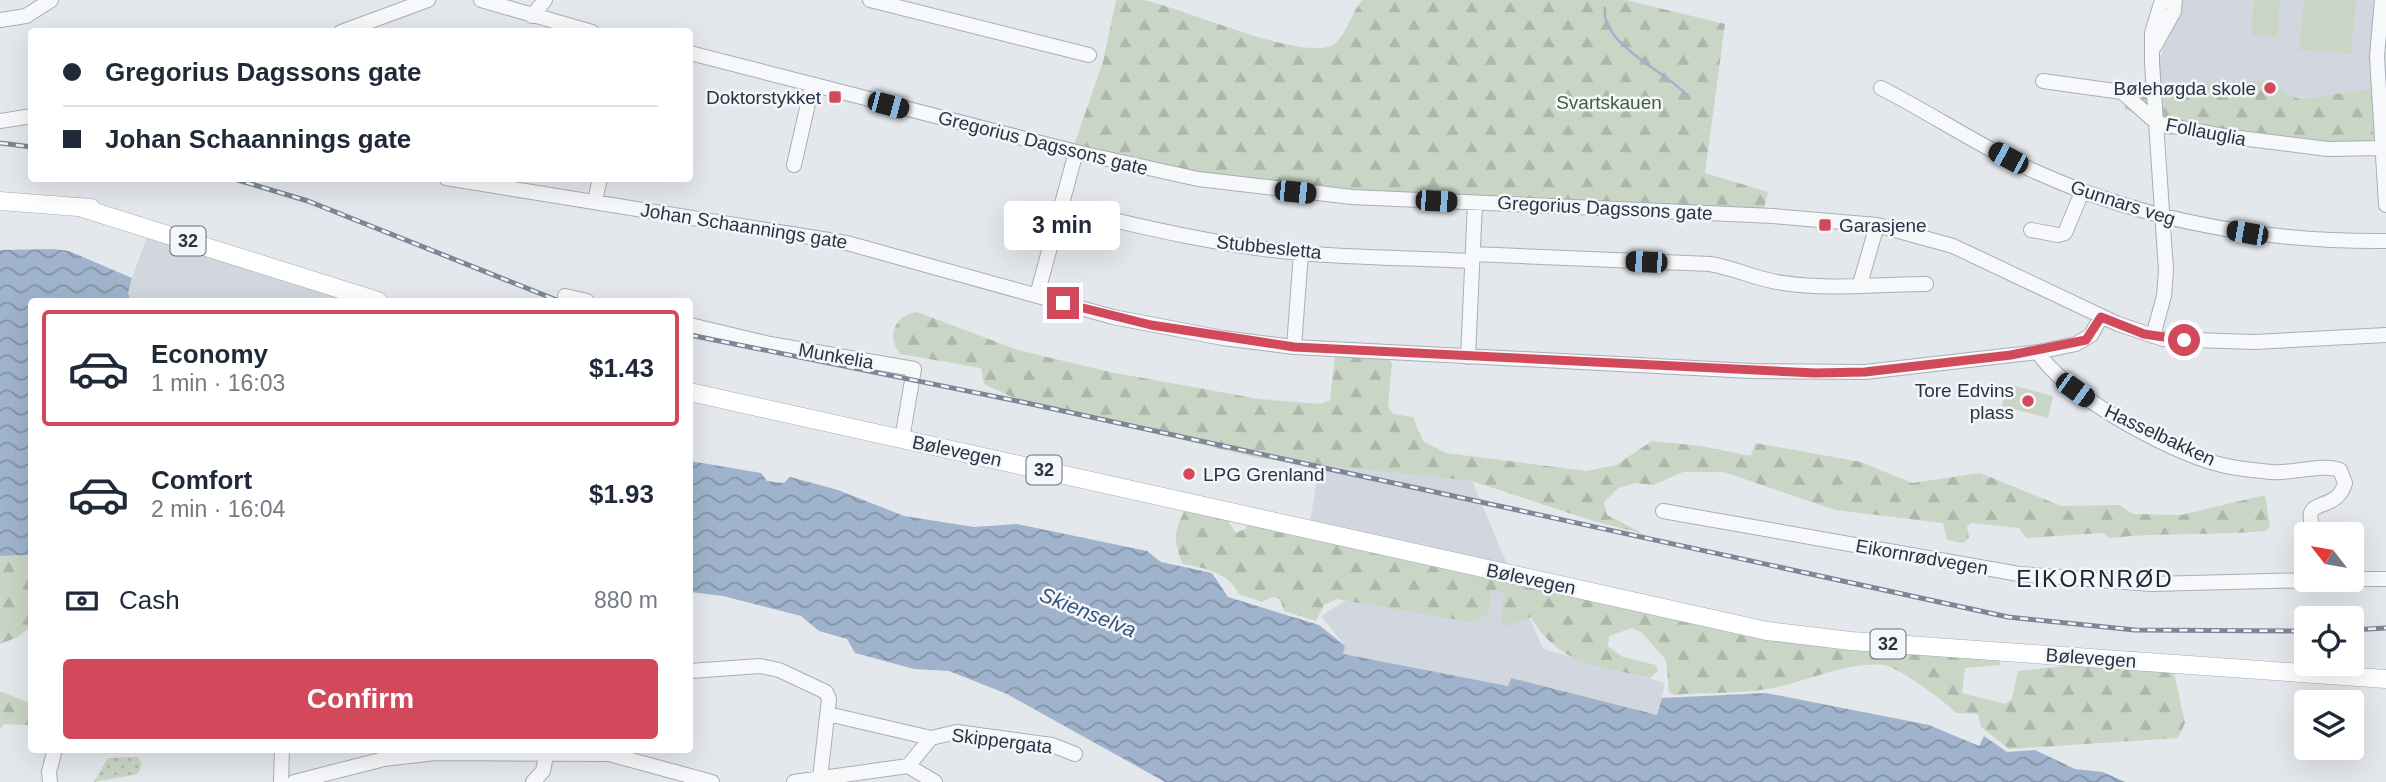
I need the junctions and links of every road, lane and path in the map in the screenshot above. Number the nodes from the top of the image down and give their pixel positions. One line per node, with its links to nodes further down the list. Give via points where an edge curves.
1 (51, 0): 9 (street, via 26,16)
2 (428, 0): 11 (street)
3 (481, 0): 10 (street)
4 (545, 0): 10 (street)
5 (875, 0): 15 (street)
6 (2162, 0): 13 (street, via 2152,33)
7 (2175, 0): 13 (street, via 2174,11)
8 (2382, 0): 22 (street, via 2377,56)
9 (0, 20)
10 (537, 22): 12 (street)
11 (352, 28)
12 (570, 28)
13 (2153, 48): 21 (street)
14 (693, 54): 17 (street, Gregorius Dagssons gate)
15 (1089, 55)
16 (2043, 81): 21 (street, Follauglia, via 2122,92)
17 (812, 86): 23 (street, Gregorius Dagssons gate); 24 (street)
18 (1881, 88): 27 (street, Gunnars veg, via 2008,158)
19 (28, 117): 20 (street)
20 (0, 121)
21 (2157, 122): 22 (street, Follauglia, via 2289,146); 33 (street)
22 (2382, 148): 31 (street)
23 (1076, 152): 29 (street, Gregorius Dagssons gate, via 1258,188); 32 (street)
24 (794, 165)
25 (472, 182): 28 (street, Johan Schaannings gate)
26 (599, 182): 28 (street)
27 (2082, 192): 33 (street, Gunnars veg); 35 (street, via 2065,233)
28 (595, 201): 41 (street, Johan Schaannings gate, via 847,243)
29 (1475, 202): 34 (street, Gregorius Dagssons gate); 38 (street)
30 (5, 203): 43 (main road, 32, via 111,210 156,221)
31 (2386, 205)
32 (1063, 208): 37 (street, Stubbesletta, via 1161,232); 41 (street)
33 (2164, 218): 36 (street, Gunnars veg, via 2267,236); 48 (street, via 2164,296)
34 (1877, 225): 39 (street); 45 (street, Gregorius Dagssons gate, via 1953,246)
35 (2031, 230)
36 (2386, 241)
37 (1301, 253): 38 (street, Stubbesletta); 49 (street)
38 (1473, 257): 39 (street, Stubbesletta, via 1710,264 1780,283); 51 (street)
39 (1860, 284): 40 (street, Stubbesletta)
40 (1926, 284)
41 (1037, 295): 49 (street, Johan Schaannings gate, via 1113,317)
42 (565, 296): 44 (street)
43 (358, 297)
44 (574, 298)
45 (2101, 317): 48 (street, Gregorius Dagssons gate); 50 (street, Johan Schaannings gate, via 2086,340)
46 (693, 326): 53 (street, Munkelia, via 914,369)
47 (2386, 335): 48 (street, Gregorius Dagssons gate, via 2255,342)
48 (2153, 336)
49 (1294, 347): 51 (street, Johan Schaannings gate)
50 (2038, 352): 51 (street, Johan Schaannings gate, via 1834,373); 55 (street, Hasselbakken, via 2060,379 2089,401 2207,460 2281,473 2328,467 2340,470 2345,482 2340,494 2329,504 2315,507 2309,513)
51 (1468, 357)
52 (693, 393): 53 (main road, Bølevegen / 32)
53 (902, 439): 60 (main road, Bølevegen / 32, via 1767,631)
54 (1663, 512): 58 (street, Eikornrødvegen, via 2019,574 2152,583)
55 (2310, 522)
56 (2364, 579): 57 (street, Eikornrødvegen)
57 (2386, 579)
58 (2294, 580)
59 (693, 671): 61 (street, via 743,665 779,670 826,692)
60 (2386, 679)
61 (828, 714): 62 (street, Skippergata); 70 (street)
62 (931, 738): 67 (street, Skippergata, via 957,732 1052,745); 69 (street)
63 (54, 753): 73 (street)
64 (282, 753): 74 (street)
65 (558, 753): 68 (street)
66 (585, 753): 72 (street, via 625,758)
67 (1075, 754)
68 (546, 755): 71 (street, via 419,753); 76 (street)
69 (908, 766): 70 (street); 78 (street)
70 (820, 778): 77 (street)
71 (323, 779): 75 (street)
72 (707, 781)
73 (50, 782)
74 (281, 782)
75 (294, 782)
76 (533, 782)
77 (794, 782)
78 (935, 782)

